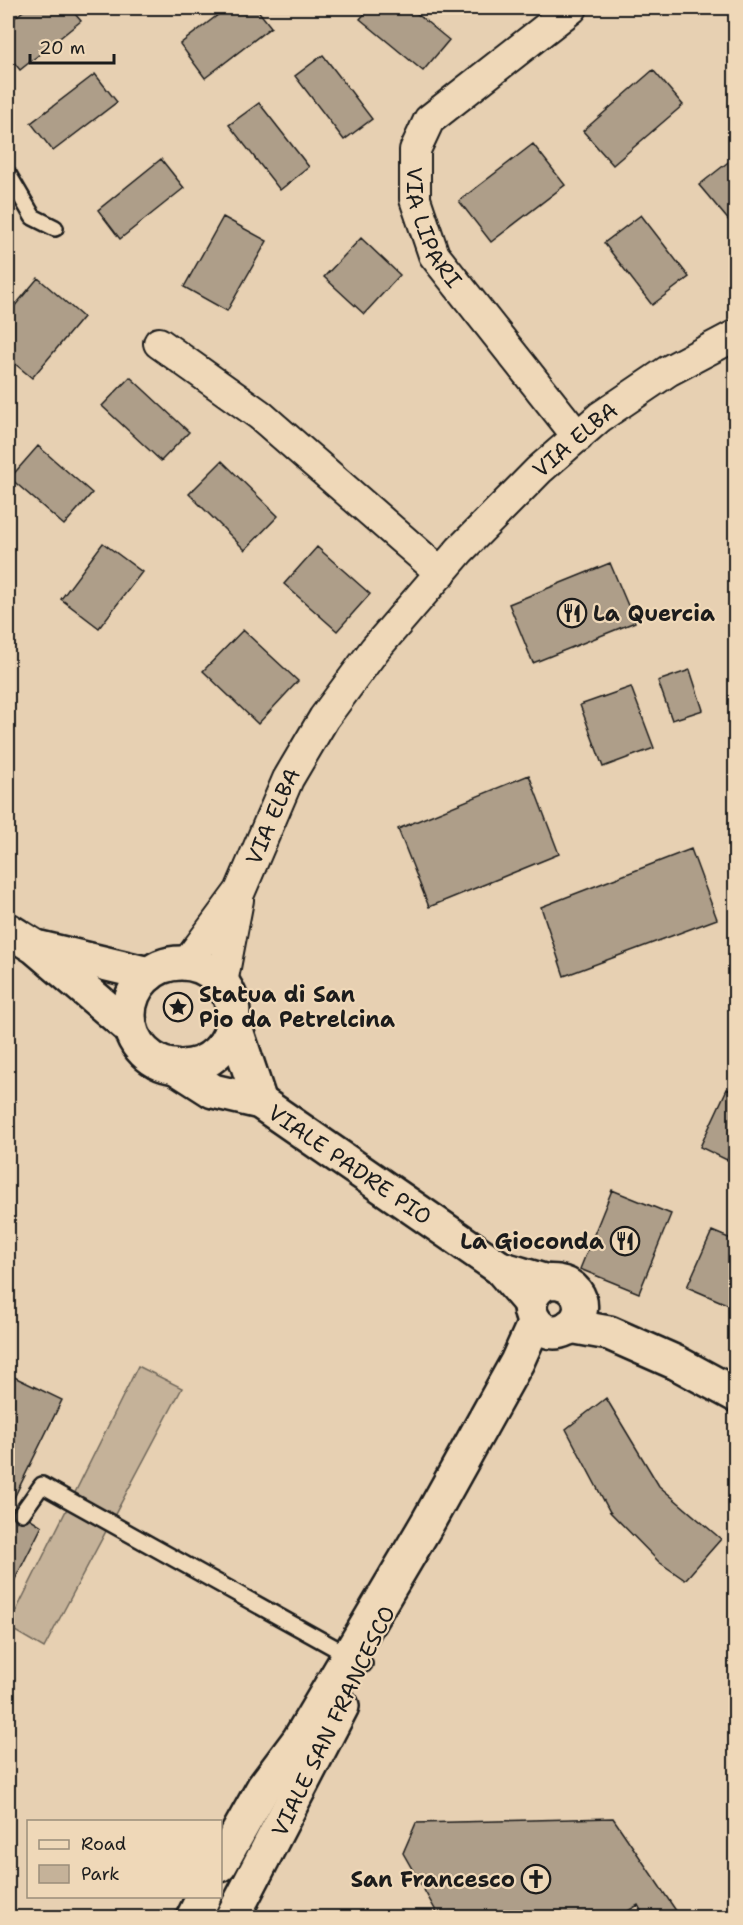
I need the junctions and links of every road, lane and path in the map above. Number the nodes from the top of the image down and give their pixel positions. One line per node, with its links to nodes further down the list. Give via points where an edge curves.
1 (572, 8): 6 (street, VIA LIPARI, via 429,120 415,150 415,199 434,255)
2 (8, 174): 3 (lane, via 33,216)
3 (55, 228)
4 (735, 335): 6 (street, VIA ELBA, via 668,371 600,417)
5 (159, 343): 7 (street, via 260,415)
6 (578, 437): 7 (street, VIA ELBA, via 539,471)
7 (441, 573): 8 (street, VIA ELBA, via 375,649 324,718 288,779)
8 (240, 891): 11 (street, VIA ELBA); 13 (street, VIA ELBA)
9 (8, 930): 10 (street)
10 (35, 947): 12 (street); 15 (street)
11 (187, 963): 12 (street, via 160,967); 13 (street, via 200,966)
12 (149, 974): 15 (street, via 133,995)
13 (222, 983): 14 (street, via 230,994)
14 (233, 1022): 16 (street, via 230,1035 213,1057 188,1067); 17 (street, VIALE PADRE PIO)
15 (130, 1028): 16 (street, via 139,1047 149,1056)
16 (174, 1066): 17 (street, VIALE PADRE PIO, via 213,1091)
17 (260, 1102): 18 (street, VIALE PADRE PIO, via 500,1268)
18 (554, 1312): 19 (street, VIALE PADRE PIO, via 677,1363); 21 (street, VIALE SAN FRANCESCO, via 517,1362)
19 (735, 1395)
20 (22, 1513): 21 (lane, via 42,1485)
21 (356, 1660): 22 (street, VIALE SAN FRANCESCO, via 263,1788); 25 (street, VIALE SAN FRANCESCO, via 264,1860)
22 (222, 1861)
23 (203, 1898): 24 (street)
24 (193, 1917)
25 (232, 1917)

